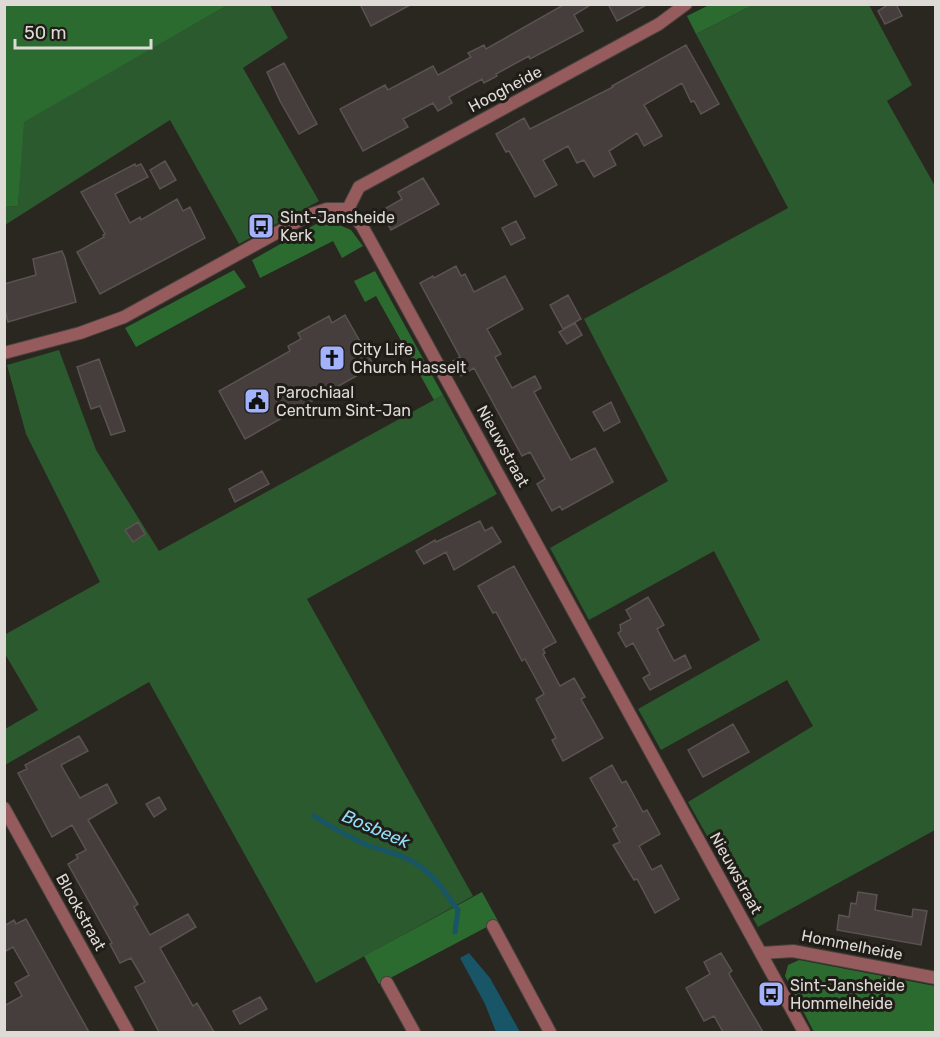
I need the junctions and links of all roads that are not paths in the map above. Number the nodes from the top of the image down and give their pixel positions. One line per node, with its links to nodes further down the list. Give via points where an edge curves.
1 (681, 6): 2 (street, Hoogheide, via 659,24 358,187)
2 (348, 209): 3 (street, via 327,209 309,216 124,317); 6 (street, Nieuwstraat, via 377,253)
3 (4, 353)
4 (4, 808): 9 (street, Blookstraat)
5 (493, 926): 11 (street)
6 (761, 953): 7 (street, Hommelheide, via 793,951); 12 (street, Nieuwstraat)
7 (936, 978)
8 (387, 984): 10 (street)
9 (128, 1032)
10 (414, 1032)
11 (550, 1032)
12 (804, 1032)

